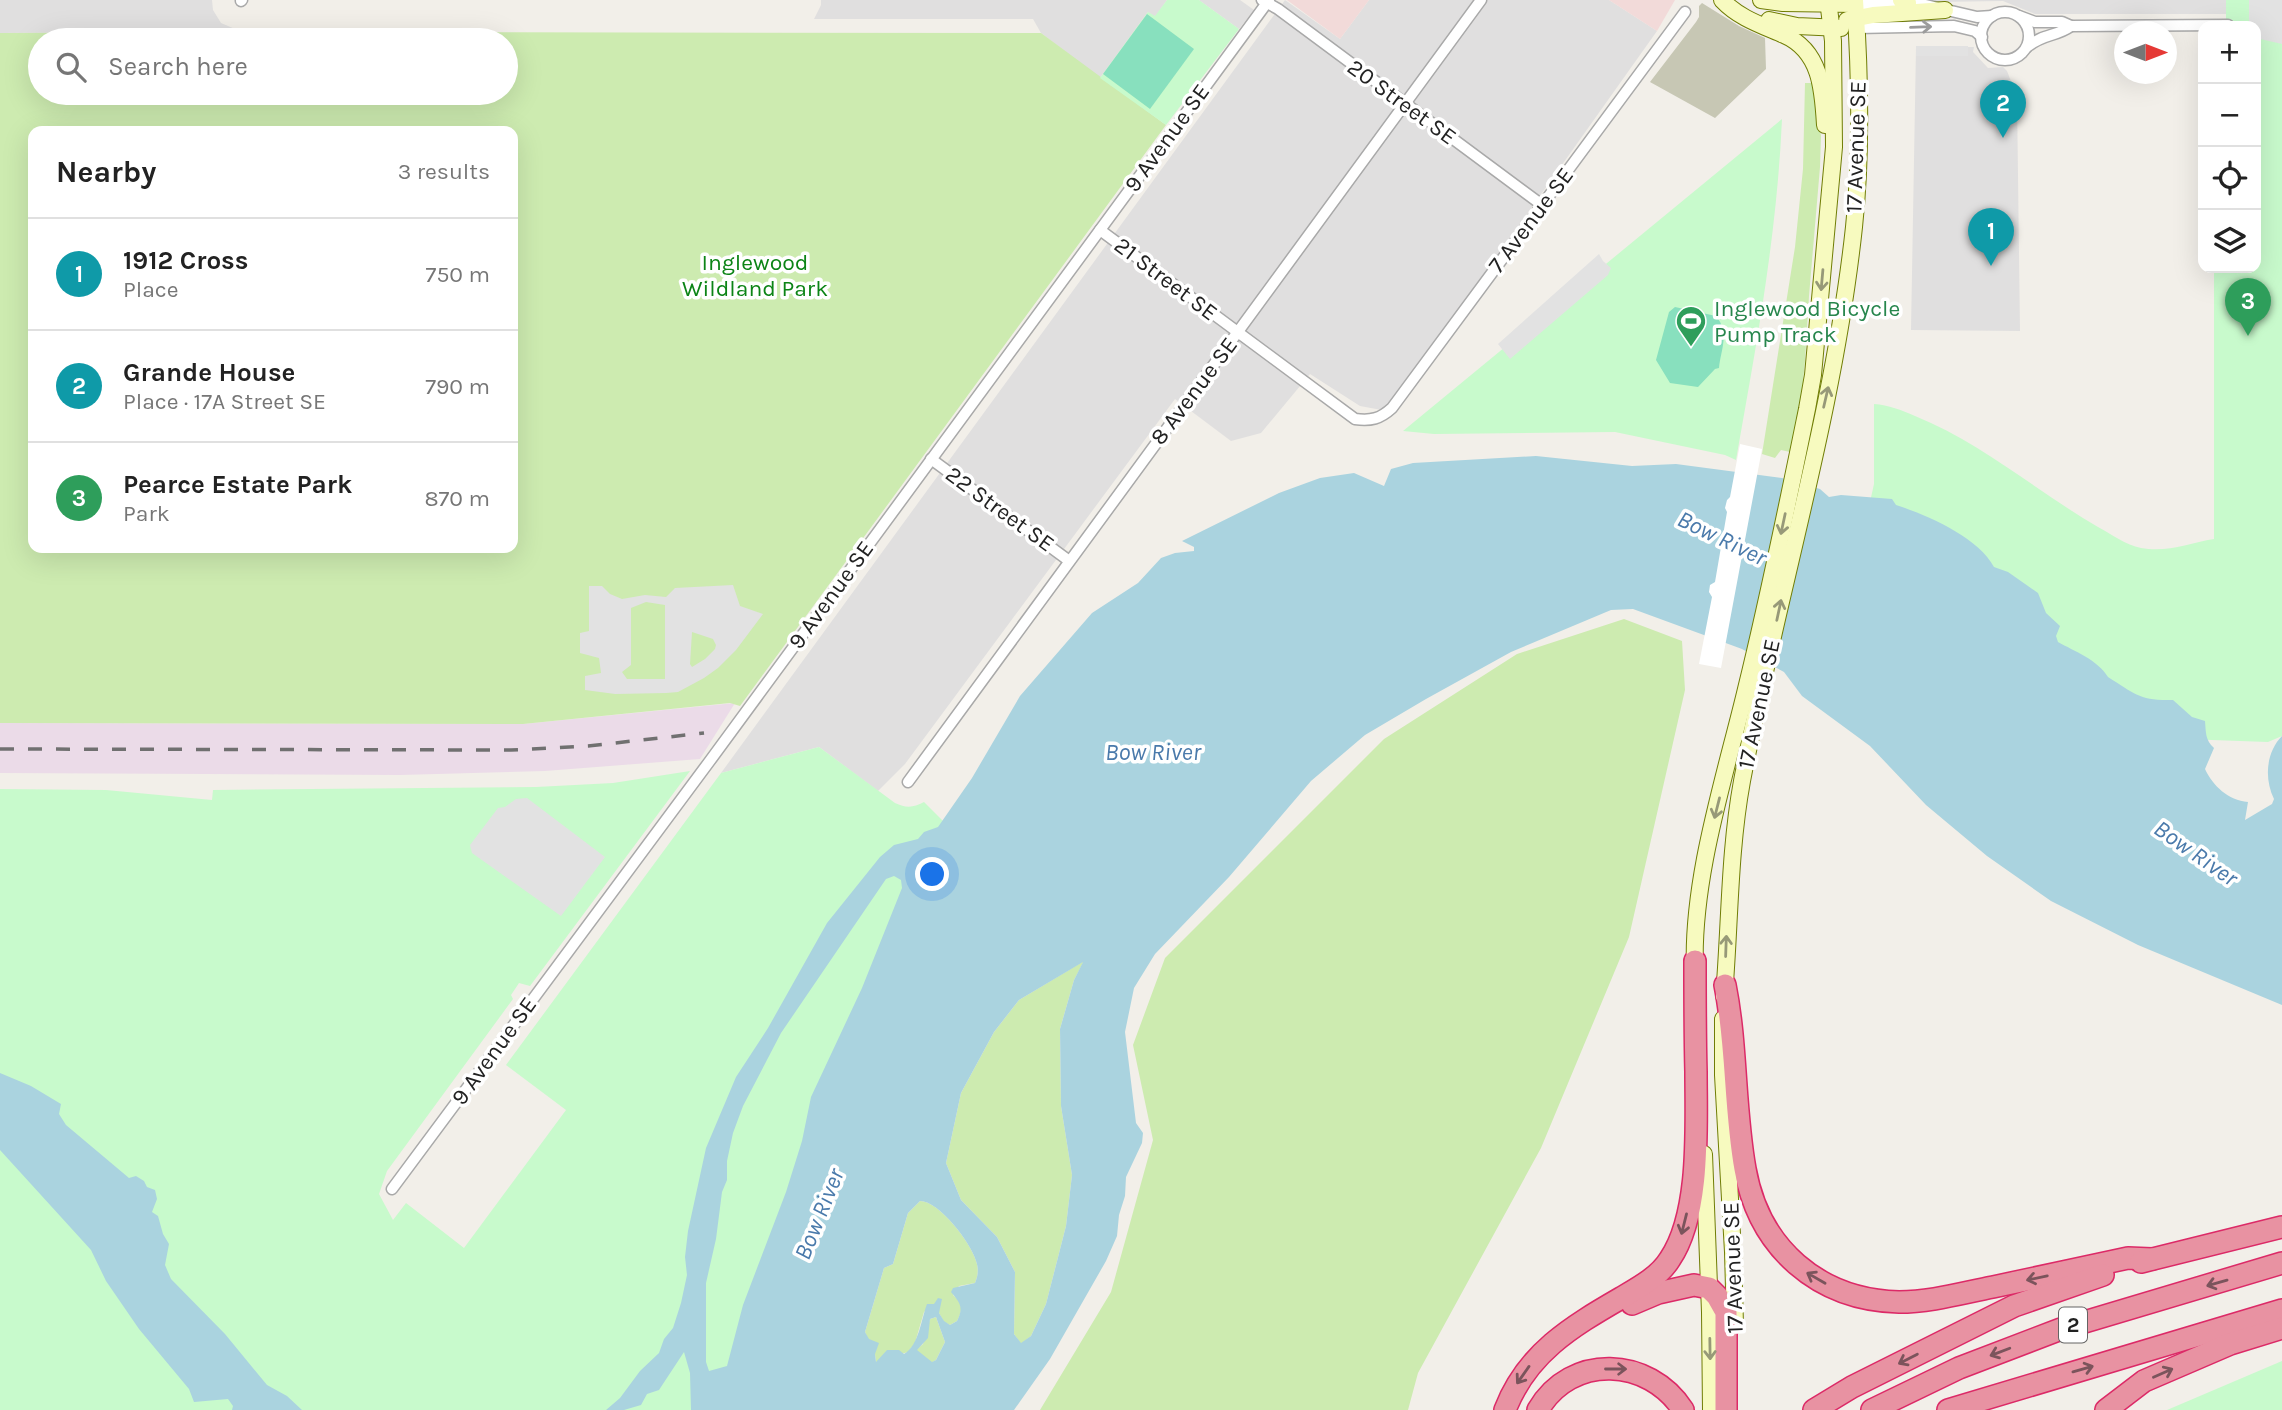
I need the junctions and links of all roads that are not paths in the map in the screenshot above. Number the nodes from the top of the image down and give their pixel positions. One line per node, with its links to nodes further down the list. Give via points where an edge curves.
1 (1481, 0): 16 (street, 8 Avenue SE)
2 (1723, 0): 13 (main road, via 1777,22); 18 (main road, via 1740,15 1798,43 1811,56 1824,107)
3 (1761, 0): 6 (main road)
4 (1266, 1): 16 (street, 20 Street SE); 19 (street, 9 Avenue SE)
5 (1906, 1): 6 (street); 7 (street)
6 (1847, 8): 7 (main road); 13 (main road); 13 (main road, 17 Avenue SE); 14 (street, one-way to 14, via 1954,26); 23 (main road, 17 Avenue SE, one-way to 6, via 1833,368 1854,228 1859,147)
7 (1945, 10): 9 (street)
8 (1685, 12): 17 (street, 7 Avenue SE)
9 (1992, 16): 10 (street, via 2003,12); 14 (street)
10 (2019, 16): 12 (street); 15 (street, via 2029,30)
11 (2198, 25): 12 (street)
12 (2071, 26): 15 (street)
13 (1833, 27): 18 (main road, 17 Avenue SE, via 1835,121)
14 (1982, 37): 15 (street, via 1985,49 2000,60 2014,59)
15 (2027, 47)
16 (1404, 104): 17 (street, 20 Street SE); 20 (street, 8 Avenue SE)
17 (1542, 205): 21 (street, 7 Avenue SE, via 1392,408)
18 (1828, 212): 23 (main road, 17 Avenue SE, one-way to 23)
19 (1100, 230): 20 (street, 21 Street SE); 22 (street, 9 Avenue SE)
20 (1238, 332): 21 (street, 21 Street SE, via 1355,419); 24 (street, 8 Avenue SE)
21 (1370, 421)
22 (931, 459): 24 (street, 22 Street SE); 29 (street, 9 Avenue SE)
23 (1804, 461): 25 (main road, 17 Avenue SE)
24 (1068, 559): 26 (street, 8 Avenue SE)
25 (1758, 674): 27 (main road, 17 Avenue SE, one-way to 27, via 1710,838); 28 (main road, 17 Avenue SE, one-way to 25, via 1736,817)
26 (908, 782)
27 (1695, 961): 33 (main road, 17 Avenue SE); 36 (highway, one-way to 36, via 1696,1141 1683,1231 1661,1270)
28 (1725, 985): 31 (highway, one-way to 28, via 2128,1258 1933,1300 1898,1302 1857,1296 1819,1282 1784,1253 1766,1231 1756,1207 1745,1171); 42 (main road, 17 Avenue SE, via 1722,1046 1733,1252)
29 (392, 1189)
30 (2282, 1227): 31 (highway)
31 (2152, 1259): 43 (highway, one-way to 43, via 2014,1306)
32 (2282, 1263): 44 (highway, 2, one-way to 44, via 2061,1329 1959,1368)
33 (1709, 1288): 36 (highway, via 1694,1285 1658,1293); 40 (main road, 17 Avenue SE, one-way to 40); 41 (highway, via 1726,1311)
34 (2282, 1310): 45 (highway, 2, one-way to 34)
35 (2282, 1328): 46 (highway, one-way to 35, via 2144,1381 2230,1344)
36 (1547, 1348): 37 (highway, one-way to 37, via 1523,1373)
37 (1505, 1410)
38 (1538, 1410): 39 (highway, one-way to 39, via 1551,1393 1577,1375 1613,1368 1628,1369 1658,1382)
39 (1684, 1410)
40 (1711, 1410)
41 (1726, 1410)
42 (1735, 1410)
43 (1814, 1410)
44 (1872, 1410)
45 (1948, 1410)
46 (2106, 1410)

